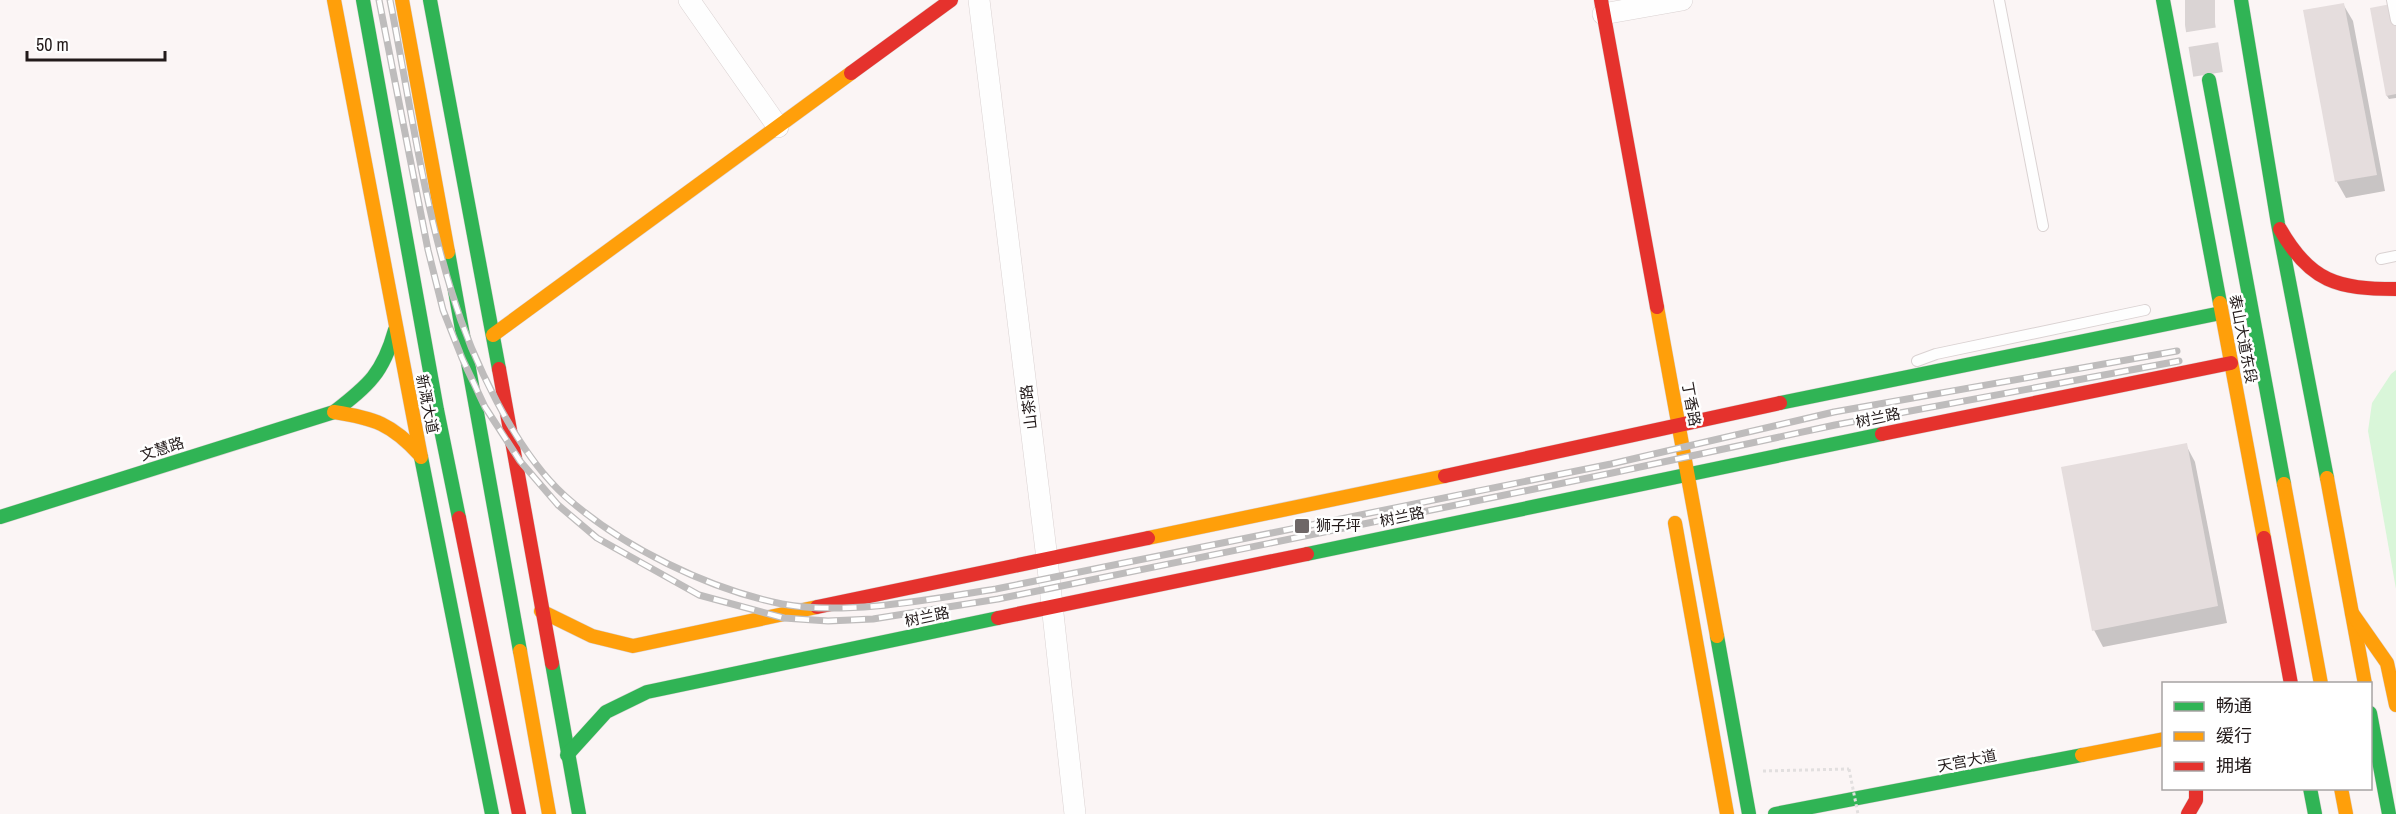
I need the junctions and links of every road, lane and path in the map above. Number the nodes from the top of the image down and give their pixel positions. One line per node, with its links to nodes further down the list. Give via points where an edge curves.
1 (334, 0): 24 (street, 新溉大道)
2 (363, 0): 54 (street, 新溉大道, via 437,410)
3 (402, 0): 55 (street)
4 (430, 0): 25 (street)
5 (689, 0): 16 (street)
6 (951, 0): 16 (street)
7 (979, 0): 37 (street, 山茶路)
8 (1682, 0): 13 (street)
9 (1999, 0): 18 (lane)
10 (2163, 0): 23 (street, 泰山大道东段)
11 (2241, 0): 17 (street)
12 (2392, 0): 14 (lane)
13 (1602, 7): 31 (street, 丁香路)
14 (2396, 21)
15 (2209, 80): 34 (street)
16 (778, 127): 25 (street)
17 (2278, 224): 21 (street, via 2287,243 2310,270 2347,285); 40 (street)
18 (2043, 226)
19 (2396, 256): 20 (lane)
20 (2381, 260)
21 (2396, 289)
22 (2145, 310): 27 (lane, via 1936,354)
23 (2221, 313): 26 (street, 泰山大道东段); 29 (street)
24 (396, 329): 30 (street, via 389,357 378,375); 32 (street, 新溉大道)
25 (493, 335): 39 (street)
26 (2231, 363): 33 (street, 树兰路); 41 (street, 泰山大道东段)
27 (1903, 365)
28 (1892, 369): 29 (lane)
29 (1814, 395): 31 (street)
30 (334, 412): 32 (street, via 388,424); 36 (street, 文慧路)
31 (1678, 427): 33 (street, 丁香路); 37 (street)
32 (420, 455): 53 (street, 新溉大道)
33 (1687, 474): 38 (street, 树兰路); 49 (street, 丁香路)
34 (2286, 499): 41 (street); 43 (street)
35 (1673, 512): 58 (street)
36 (0, 517)
37 (1047, 559): 38 (street, 山茶路); 39 (street, via 633,646 592,636)
38 (1053, 607): 48 (street, 树兰路, via 647,692 606,712); 57 (street, 山茶路)
39 (541, 611): 48 (street)
40 (2352, 613): 44 (street); 45 (street, via 2387,663)
41 (2280, 627): 42 (street, 泰山大道东段)
42 (2291, 682)
43 (2321, 682)
44 (2365, 682)
45 (2396, 705)
46 (2372, 724): 65 (street)
47 (2157, 741): 60 (street, 天宫大道)
48 (567, 755): 56 (street)
49 (1741, 771): 59 (street, 丁香路); 61 (path, bridge, via 1849,769)
50 (2196, 790): 62 (street, via 2196,800)
51 (2310, 790): 63 (street)
52 (2341, 790): 64 (street)
53 (492, 814)
54 (519, 814)
55 (549, 814)
56 (579, 814)
57 (1075, 814)
58 (1727, 814)
59 (1749, 814)
60 (1775, 814)
61 (1858, 814)
62 (2188, 814)
63 (2315, 814)
64 (2346, 814)
65 (2389, 814)

